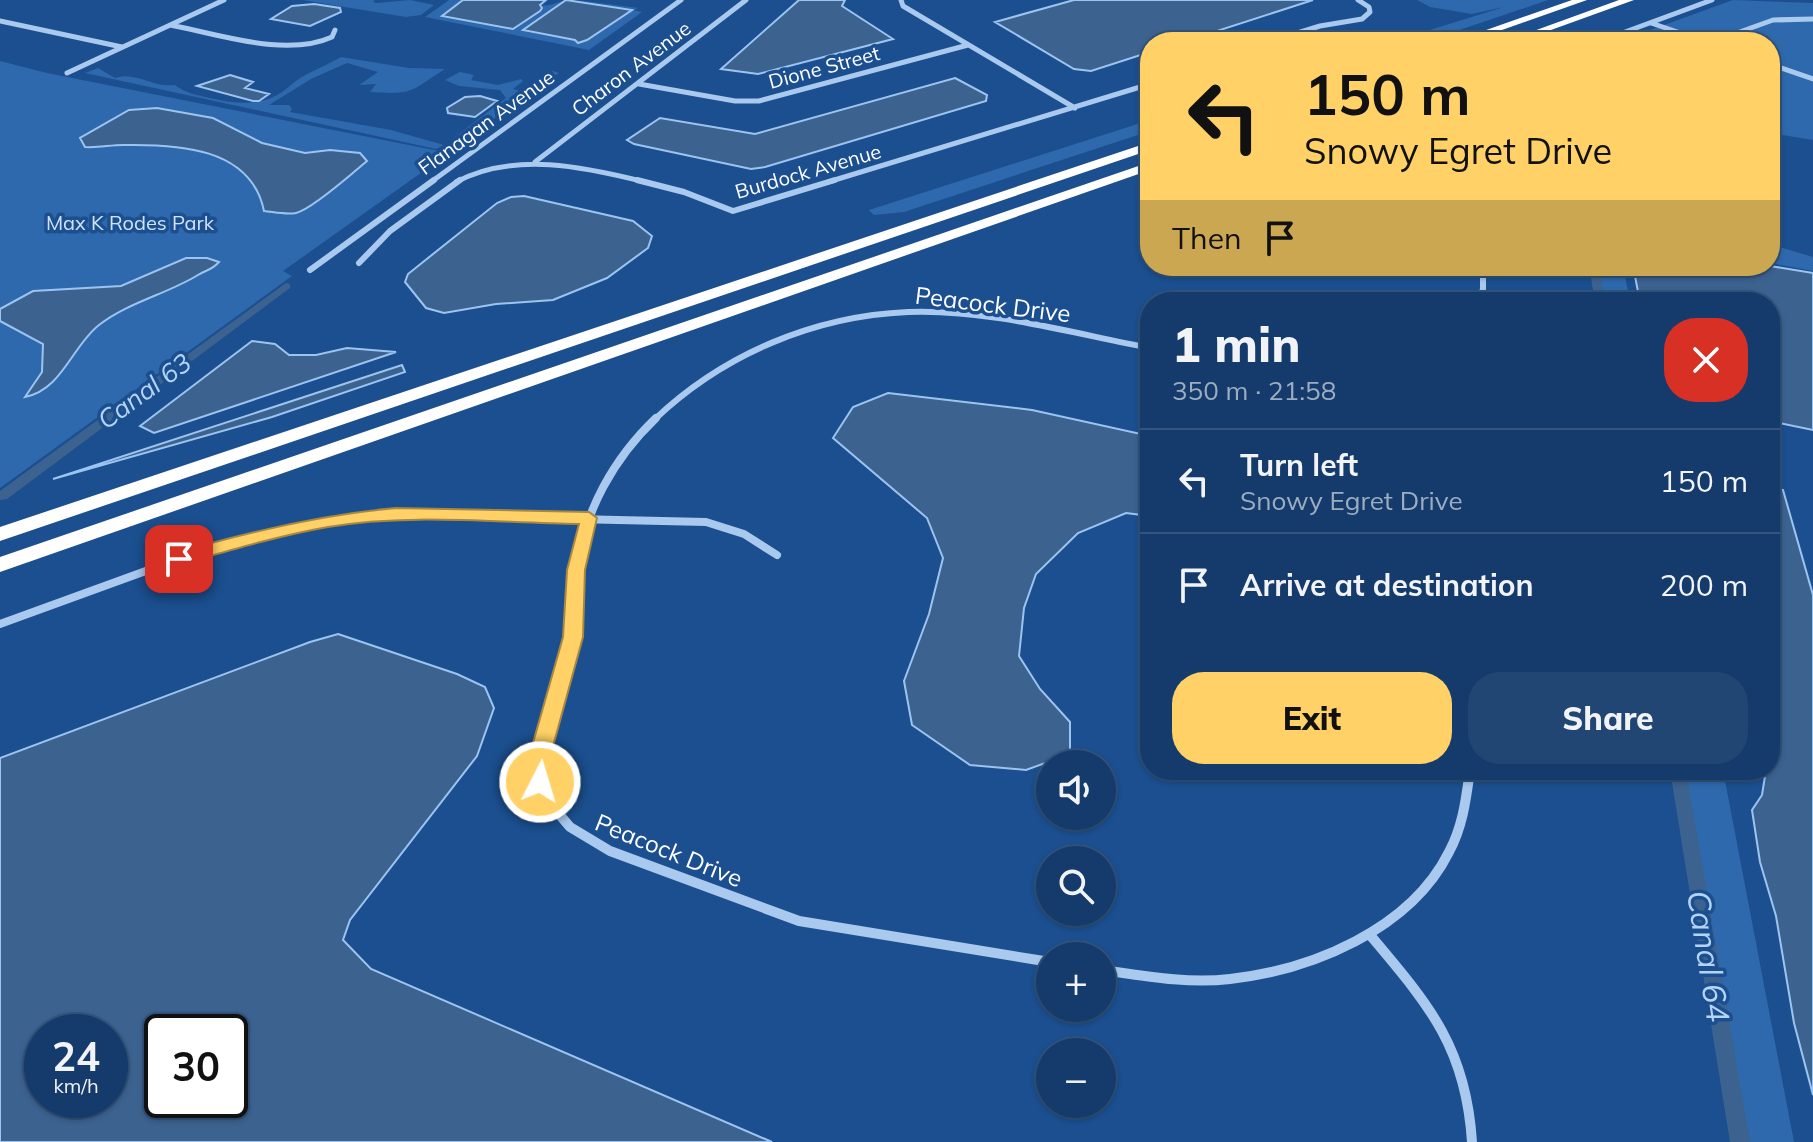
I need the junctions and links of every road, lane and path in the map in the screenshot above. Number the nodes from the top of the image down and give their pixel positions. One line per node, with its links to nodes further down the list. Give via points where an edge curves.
1 (224, 0): 13 (street)
2 (681, 0): 33 (street, Flanagan Avenue)
3 (746, 0): 26 (street, Charon Avenue)
4 (901, 0): 21 (street)
5 (1358, 0): 9 (street)
6 (1582, 0): 16 (highway)
7 (1629, 0): 17 (highway)
8 (1712, 0): 12 (street)
9 (1366, 2): 15 (street, via 1370,12 1362,19)
10 (1813, 19): 20 (street, via 1768,19)
11 (0, 21): 22 (street)
12 (1650, 22): 18 (street); 19 (street)
13 (170, 25): 14 (street, via 293,48 317,44); 22 (street)
14 (335, 30)
15 (1300, 32)
16 (1487, 32)
17 (1537, 32)
18 (1624, 32)
19 (1680, 32)
20 (1735, 32)
21 (968, 45): 26 (street, Dione Street, via 759,101); 28 (street)
22 (123, 47): 24 (street)
23 (1780, 67): 25 (street)
24 (67, 73)
25 (1813, 79)
26 (639, 84): 30 (street, Charon Avenue)
27 (1140, 87): 28 (street, Burdock Avenue)
28 (1075, 108): 30 (street, Burdock Avenue, via 733,211 714,208 681,191)
29 (1140, 149): 36 (highway)
30 (534, 163): 32 (street, Burdock Avenue, via 479,171 442,189 369,248)
31 (1140, 169): 38 (highway)
32 (359, 263)
33 (310, 270)
34 (1140, 346): 35 (street, Peacock Drive, via 939,313 883,314 814,327 718,369 660,412 609,477)
35 (589, 518): 37 (street, via 727,525); 39 (street, via 396,515 330,521 209,548); 42 (street, Peacock Drive, via 576,570 573,637 541,750 540,782 554,813 578,835 615,853 786,918)
36 (0, 534)
37 (777, 555)
38 (0, 565)
39 (0, 624)
40 (1469, 780): 41 (street, via 1465,813 1443,863 1412,901)
41 (1370, 935): 43 (street, via 1311,964 1229,980); 44 (street, via 1424,1000 1455,1048 1467,1079)
42 (1036, 960)
43 (1116, 972)
44 (1472, 1142)

